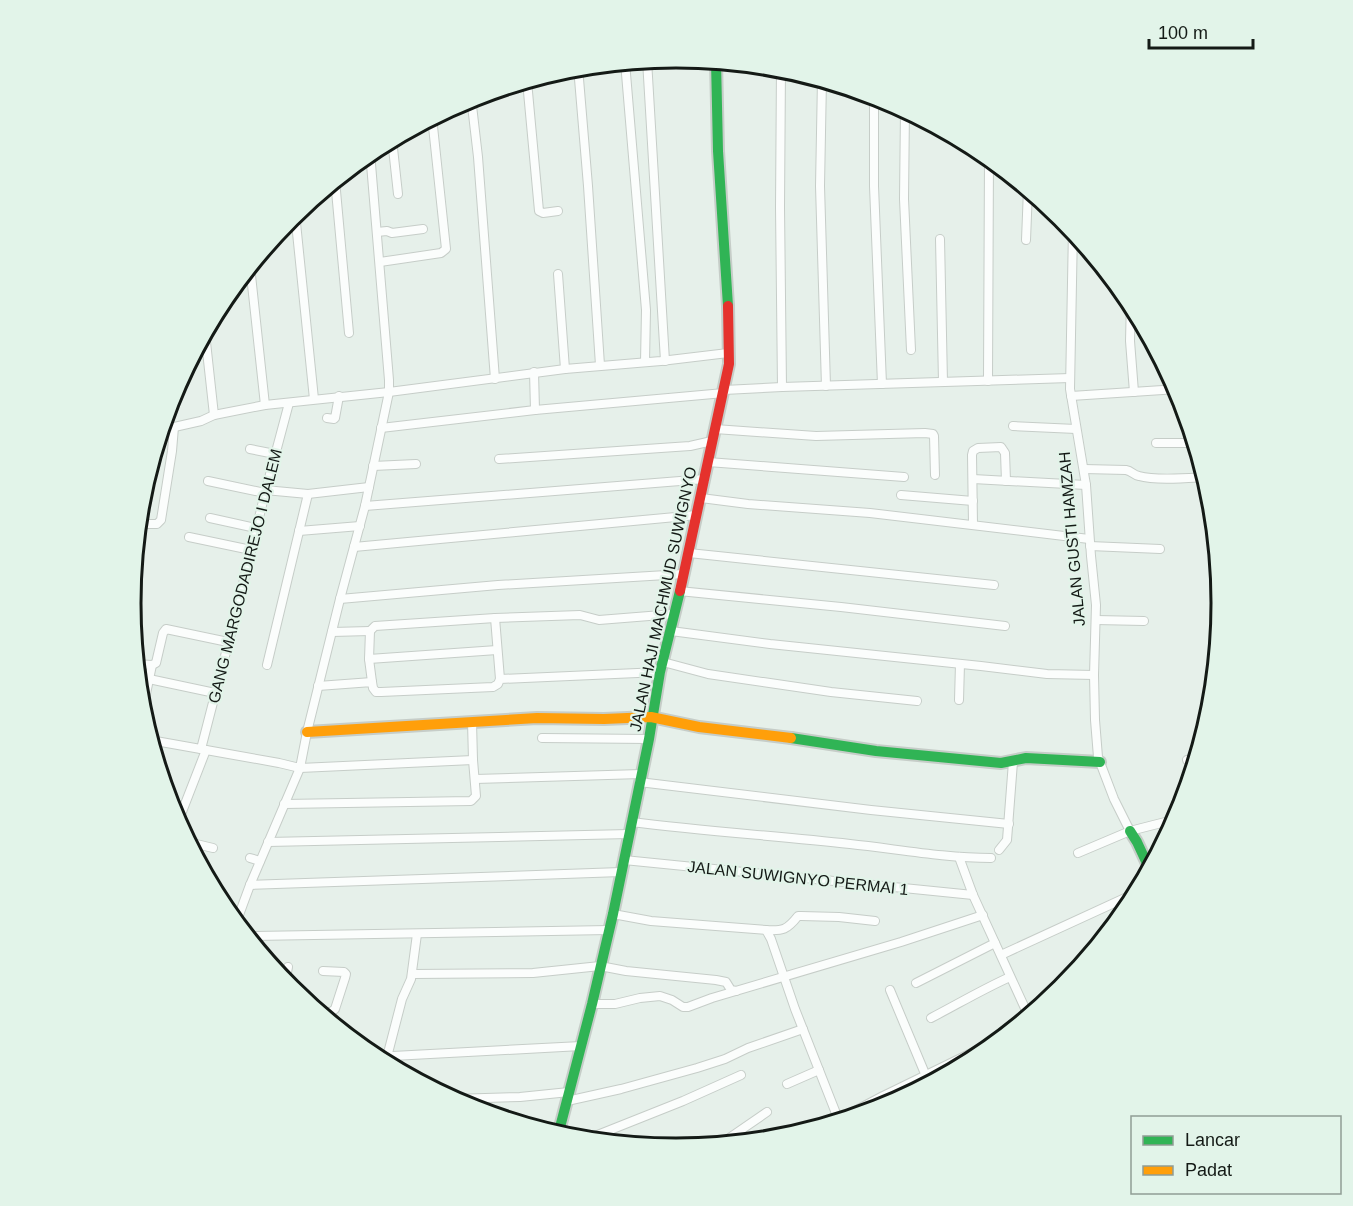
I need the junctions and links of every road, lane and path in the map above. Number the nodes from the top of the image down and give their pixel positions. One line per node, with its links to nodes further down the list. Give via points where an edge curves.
1 (648, 69): 33 (street)
2 (716, 69): 32 (street, JALAN HAJI MACHMUD SUWIGNYO)
3 (626, 70): 34 (street, via 646,310)
4 (579, 77): 35 (street)
5 (781, 78): 44 (street)
6 (822, 88): 43 (street)
7 (528, 89): 18 (street, via 538,209 541,213)
8 (874, 105): 42 (street)
9 (472, 108): 39 (street)
10 (905, 119): 31 (street)
11 (433, 127): 25 (street, via 446,249)
12 (393, 149): 16 (street)
13 (371, 164): 21 (street)
14 (989, 169): 40 (street)
15 (336, 190): 29 (street)
16 (398, 194)
17 (1028, 198): 23 (street)
18 (558, 211)
19 (296, 226): 51 (street)
20 (423, 229): 21 (street)
21 (377, 232): 25 (street)
22 (940, 239): 41 (street)
23 (1026, 240)
24 (1073, 243): 38 (street, JALAN GUSTI HAMZAH)
25 (380, 262): 47 (street)
26 (558, 274): 36 (street)
27 (251, 278): 53 (street)
28 (1130, 319): 48 (street)
29 (349, 333)
30 (207, 347): 55 (street)
31 (910, 350)
32 (728, 353): 33 (street); 46 (street, JALAN HAJI MACHMUD SUWIGNYO)
33 (665, 361): 34 (street)
34 (645, 362): 35 (street)
35 (600, 365): 36 (street)
36 (565, 369): 37 (street)
37 (534, 372): 39 (street); 54 (street)
38 (1070, 378): 40 (street); 50 (street, JALAN GUSTI HAMZAH)
39 (495, 379): 47 (street)
40 (988, 381): 41 (street)
41 (943, 382): 42 (street)
42 (882, 384): 43 (street)
43 (825, 386): 44 (street)
44 (782, 387): 46 (street)
45 (1167, 390): 48 (street)
46 (724, 391): 54 (street); 61 (street, JALAN HAJI MACHMUD SUWIGNYO)
47 (389, 392): 49 (street); 60 (street)
48 (1134, 392): 50 (street)
49 (339, 396): 51 (street); 56 (street, via 335,418)
50 (1071, 396): 62 (street, JALAN GUSTI HAMZAH)
51 (314, 399): 52 (street)
52 (289, 403): 53 (street); 67 (street, GANG MARGODADIREJO I DALEM)
53 (265, 405): 55 (street)
54 (535, 410): 60 (street)
55 (214, 415): 58 (street)
56 (327, 418)
57 (1013, 426): 62 (street)
58 (174, 427): 59 (street); 90 (street, via 161,520)
59 (170, 428)
60 (381, 428): 71 (street)
61 (715, 429): 63 (street, JALAN HAJI MACHMUD SUWIGNYO); 73 (street, via 816,436 933,434)
62 (1076, 429): 72 (street, JALAN GUSTI HAMZAH)
63 (712, 441): 68 (street, via 690,446); 69 (street, JALAN HAJI MACHMUD SUWIGNYO)
64 (1156, 443): 65 (street)
65 (1188, 443)
66 (250, 449): 67 (street)
67 (275, 454): 82 (street, GANG MARGODADIREJO I DALEM)
68 (499, 459)
69 (708, 462): 74 (street); 76 (street, JALAN HAJI MACHMUD SUWIGNYO)
70 (416, 464): 71 (street)
71 (373, 466): 81 (street)
72 (1084, 469): 75 (street, via 1126,470 1141,477); 80 (street, JALAN GUSTI HAMZAH)
73 (935, 475)
74 (904, 477)
75 (1197, 477)
76 (705, 479): 85 (street, JALAN HAJI MACHMUD SUWIGNYO); 87 (street)
77 (973, 479): 79 (street); 79 (street, via 973,450 1001,447 1005,453); 86 (street)
78 (208, 481): 82 (street)
79 (1006, 481): 80 (street)
80 (1086, 485): 96 (street, JALAN GUSTI HAMZAH)
81 (369, 487): 83 (street); 87 (street)
82 (265, 492): 83 (street); 93 (street, GANG MARGODADIREJO I DALEM)
83 (308, 494): 94 (street)
84 (901, 495): 86 (street)
85 (701, 498): 88 (street, JALAN HAJI MACHMUD SUWIGNYO); 91 (street)
86 (973, 501): 91 (street)
87 (365, 506): 92 (street)
88 (697, 514): 97 (street); 100 (street, JALAN HAJI MACHMUD SUWIGNYO)
89 (210, 518): 93 (street)
90 (147, 524)
91 (973, 524): 96 (street)
92 (360, 526): 94 (street); 97 (street)
93 (256, 528): 99 (street, GANG MARGODADIREJO I DALEM)
94 (299, 531): 119 (street)
95 (189, 537): 99 (street)
96 (1090, 542): 98 (street); 107 (street, JALAN GUSTI HAMZAH)
97 (354, 547): 104 (street)
98 (1160, 549)
99 (251, 550): 113 (street, GANG MARGODADIREJO I DALEM)
100 (689, 553): 101 (street, JALAN HAJI MACHMUD SUWIGNYO); 102 (street)
101 (683, 574): 103 (street, JALAN HAJI MACHMUD SUWIGNYO); 104 (street)
102 (994, 585)
103 (679, 591): 105 (street, JALAN HAJI MACHMUD SUWIGNYO); 109 (street)
104 (340, 599): 112 (street)
105 (674, 614): 106 (street, via 599,620 580,615); 111 (street, JALAN HAJI MACHMUD SUWIGNYO)
106 (495, 618): 110 (street, via 375,626); 114 (street)
107 (1096, 620): 108 (street); 121 (street, JALAN GUSTI HAMZAH)
108 (1144, 621)
109 (1005, 626)
110 (370, 631): 112 (street); 115 (street)
111 (671, 631): 116 (street); 120 (street, JALAN HAJI MACHMUD SUWIGNYO)
112 (332, 632): 125 (street)
113 (228, 642): 118 (street, via 166,629 156,663); 127 (street, GANG MARGODADIREJO I DALEM)
114 (497, 650): 115 (street); 123 (street)
115 (369, 658): 124 (street)
116 (960, 664): 121 (street); 128 (street)
117 (145, 665): 118 (street)
118 (152, 665): 122 (street)
119 (267, 665)
120 (661, 667): 123 (street); 129 (street); 130 (street, JALAN HAJI MACHMUD SUWIGNYO)
121 (1094, 675): 139 (street, JALAN GUSTI HAMZAH)
122 (150, 679): 126 (street); 127 (street)
123 (500, 680): 124 (street, via 493,687 381,692 376,692)
124 (372, 682): 125 (street)
125 (318, 686): 132 (street)
126 (148, 687)
127 (215, 693): 136 (street, GANG MARGODADIREJO I DALEM)
128 (959, 700)
129 (917, 701)
130 (651, 717): 131 (street); 134 (street, JALAN HAJI MACHMUD SUWIGNYO); 138 (street, via 876,751)
131 (472, 722): 132 (street); 137 (street)
132 (307, 732): 140 (street)
133 (542, 738): 134 (street)
134 (649, 739): 141 (street, JALAN HAJI MACHMUD SUWIGNYO)
135 (159, 742): 136 (street)
136 (203, 750): 140 (street); 144 (street, GANG MARGODADIREJO I DALEM)
137 (472, 760): 140 (street); 142 (street)
138 (1013, 762): 139 (street, via 1026,758); 147 (street)
139 (1100, 762): 148 (street, JALAN GUSTI HAMZAH)
140 (300, 768): 143 (street)
141 (640, 778): 142 (street); 145 (street, JALAN HAJI MACHMUD SUWIGNYO); 147 (street, via 871,810)
142 (475, 779): 143 (street, via 476,796 471,801)
143 (284, 804): 150 (street)
144 (182, 809)
145 (630, 822): 149 (street, JALAN HAJI MACHMUD SUWIGNYO); 155 (street)
146 (1165, 822): 148 (street)
147 (1009, 824): 153 (street, via 1007,840)
148 (1130, 831): 154 (street); 160 (street, JALAN GUSTI HAMZAH)
149 (628, 834): 150 (street); 158 (street, JALAN HAJI MACHMUD SUWIGNYO)
150 (268, 842): 159 (street)
151 (198, 845): 152 (street)
152 (213, 848)
153 (999, 850)
154 (1078, 853)
155 (959, 857): 157 (street); 163 (street)
156 (250, 858): 159 (street)
157 (991, 858)
158 (624, 860): 161 (street, JALAN HAJI MACHMUD SUWIGNYO); 163 (street, JALAN SUWIGNYO PERMAI 1)
159 (260, 861): 162 (street)
160 (1146, 861)
161 (621, 872): 162 (street); 166 (street, JALAN HAJI MACHMUD SUWIGNYO)
162 (250, 885): 165 (street)
163 (973, 894): 167 (street)
164 (1123, 899): 174 (street)
165 (240, 913)
166 (613, 914): 169 (street, JALAN HAJI MACHMUD SUWIGNYO); 170 (street)
167 (983, 915): 173 (street); 181 (street)
168 (875, 921): 170 (street, via 798,916 787,928)
169 (609, 930): 171 (street); 175 (street, JALAN HAJI MACHMUD SUWIGNYO)
170 (765, 930): 181 (street)
171 (417, 934): 172 (street); 179 (street)
172 (258, 936)
173 (995, 943): 174 (street); 182 (street)
174 (1001, 955): 180 (street)
175 (600, 966): 179 (street, via 533,973); 184 (street, via 716,980); 185 (street, JALAN HAJI MACHMUD SUWIGNYO)
176 (288, 967): 177 (street)
177 (287, 970)
178 (323, 971): 187 (street, via 346,974)
179 (412, 974): 191 (street)
180 (1010, 976): 186 (street); 188 (street)
181 (783, 977): 184 (street); 189 (street)
182 (916, 983)
183 (890, 990): 196 (street)
184 (737, 991): 185 (street, via 688,1007 660,996)
185 (592, 1004): 190 (street, JALAN HAJI MACHMUD SUWIGNYO)
186 (1026, 1010)
187 (331, 1012)
188 (931, 1018)
189 (803, 1029): 194 (street); 200 (street, via 697,1068 621,1089)
190 (581, 1046): 192 (street); 200 (street, JALAN HAJI MACHMUD SUWIGNYO)
191 (388, 1054)
192 (393, 1057)
193 (944, 1067): 196 (street)
194 (819, 1070): 197 (street); 203 (street)
195 (741, 1075): 205 (street)
196 (926, 1076): 198 (street)
197 (787, 1084)
198 (908, 1085): 199 (street)
199 (900, 1089)
200 (568, 1097): 201 (street); 204 (street, JALAN HAJI MACHMUD SUWIGNYO)
201 (473, 1098)
202 (767, 1112): 206 (street)
203 (834, 1115)
204 (561, 1125)
205 (602, 1133)
206 (733, 1135)

